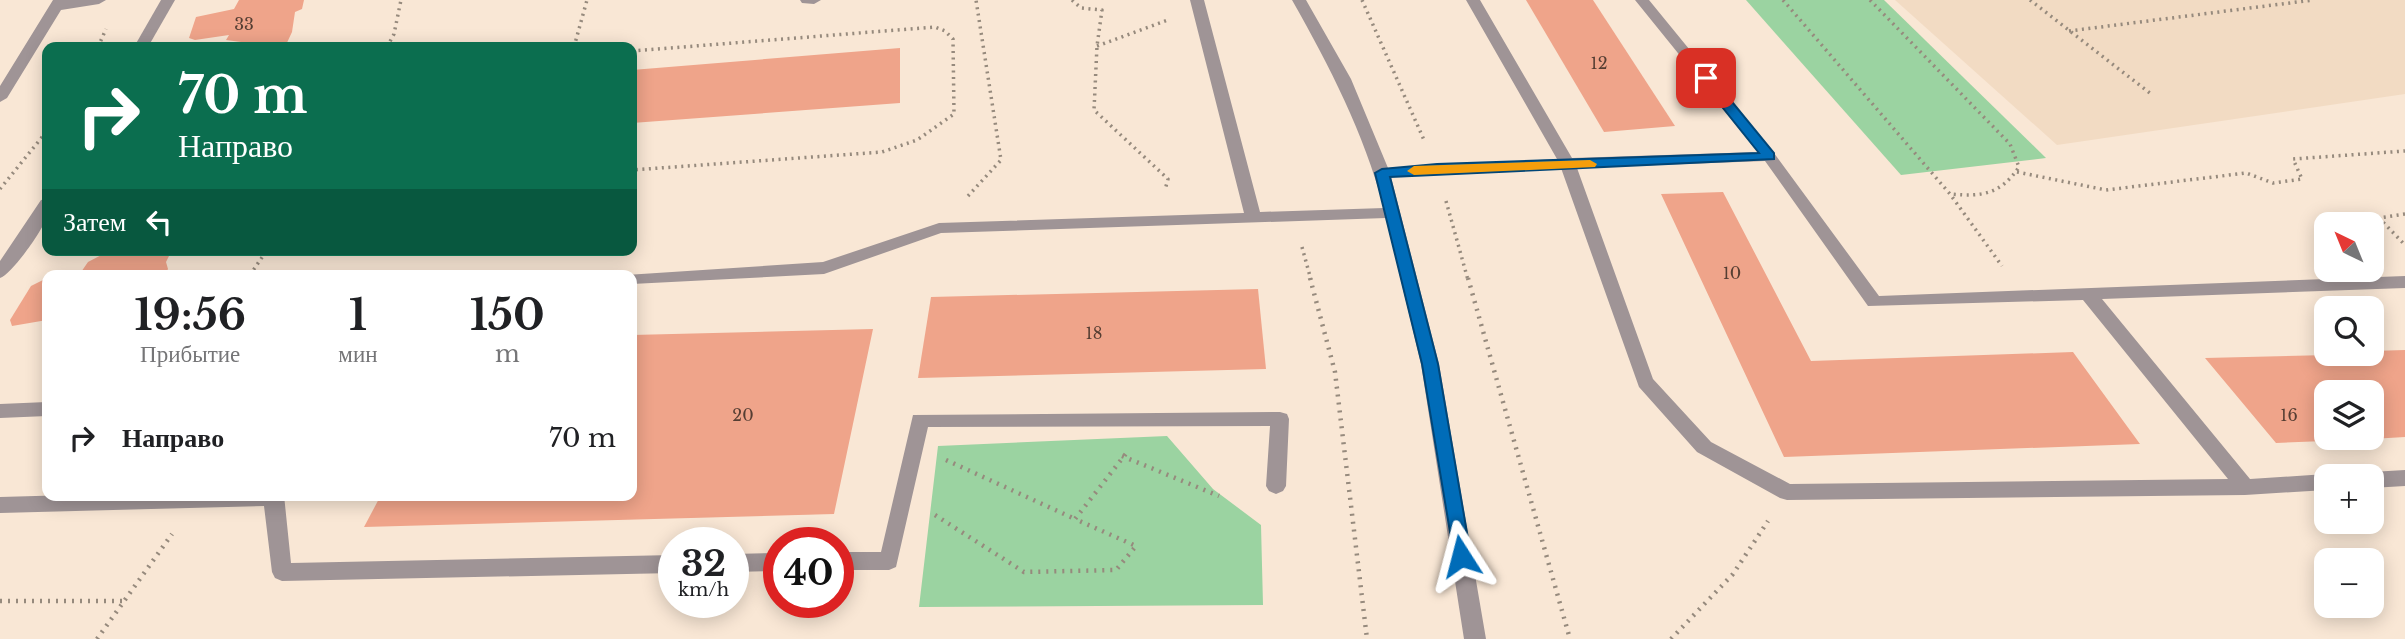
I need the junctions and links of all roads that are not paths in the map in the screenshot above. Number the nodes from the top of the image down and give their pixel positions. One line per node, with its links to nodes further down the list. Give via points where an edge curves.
1 (99, 0): 8 (street)
2 (168, 0): 10 (street)
3 (807, 0): 4 (street)
4 (814, 0)
5 (1299, 0): 14 (street, via 1344,79)
6 (1473, 0): 13 (street)
7 (1642, 0): 12 (street)
8 (59, 3): 11 (street)
9 (1198, 4): 17 (street)
10 (144, 42)
11 (0, 98)
12 (1769, 156): 13 (street); 21 (street, via 1874,302)
13 (1568, 165): 14 (street); 28 (street, via 1645,383 1704,447 1787,492)
14 (1382, 173): 16 (street)
15 (42, 212): 18 (street)
16 (1392, 213): 17 (street); 34 (street, via 1430,364)
17 (1252, 218): 19 (street, via 939,228 824,268)
18 (0, 272)
19 (637, 278)
20 (2405, 282): 21 (street)
21 (2088, 294): 28 (street)
22 (42, 409): 23 (street)
23 (0, 411)
24 (2405, 478): 25 (street)
25 (2384, 479)
26 (2314, 483): 28 (street)
27 (1276, 486): 32 (street, via 1280,418 920,420 889,561)
28 (2245, 486)
29 (158, 501): 31 (street)
30 (274, 501): 33 (street, via 282,572)
31 (0, 505)
32 (854, 561)
33 (658, 564)
34 (1475, 639)

